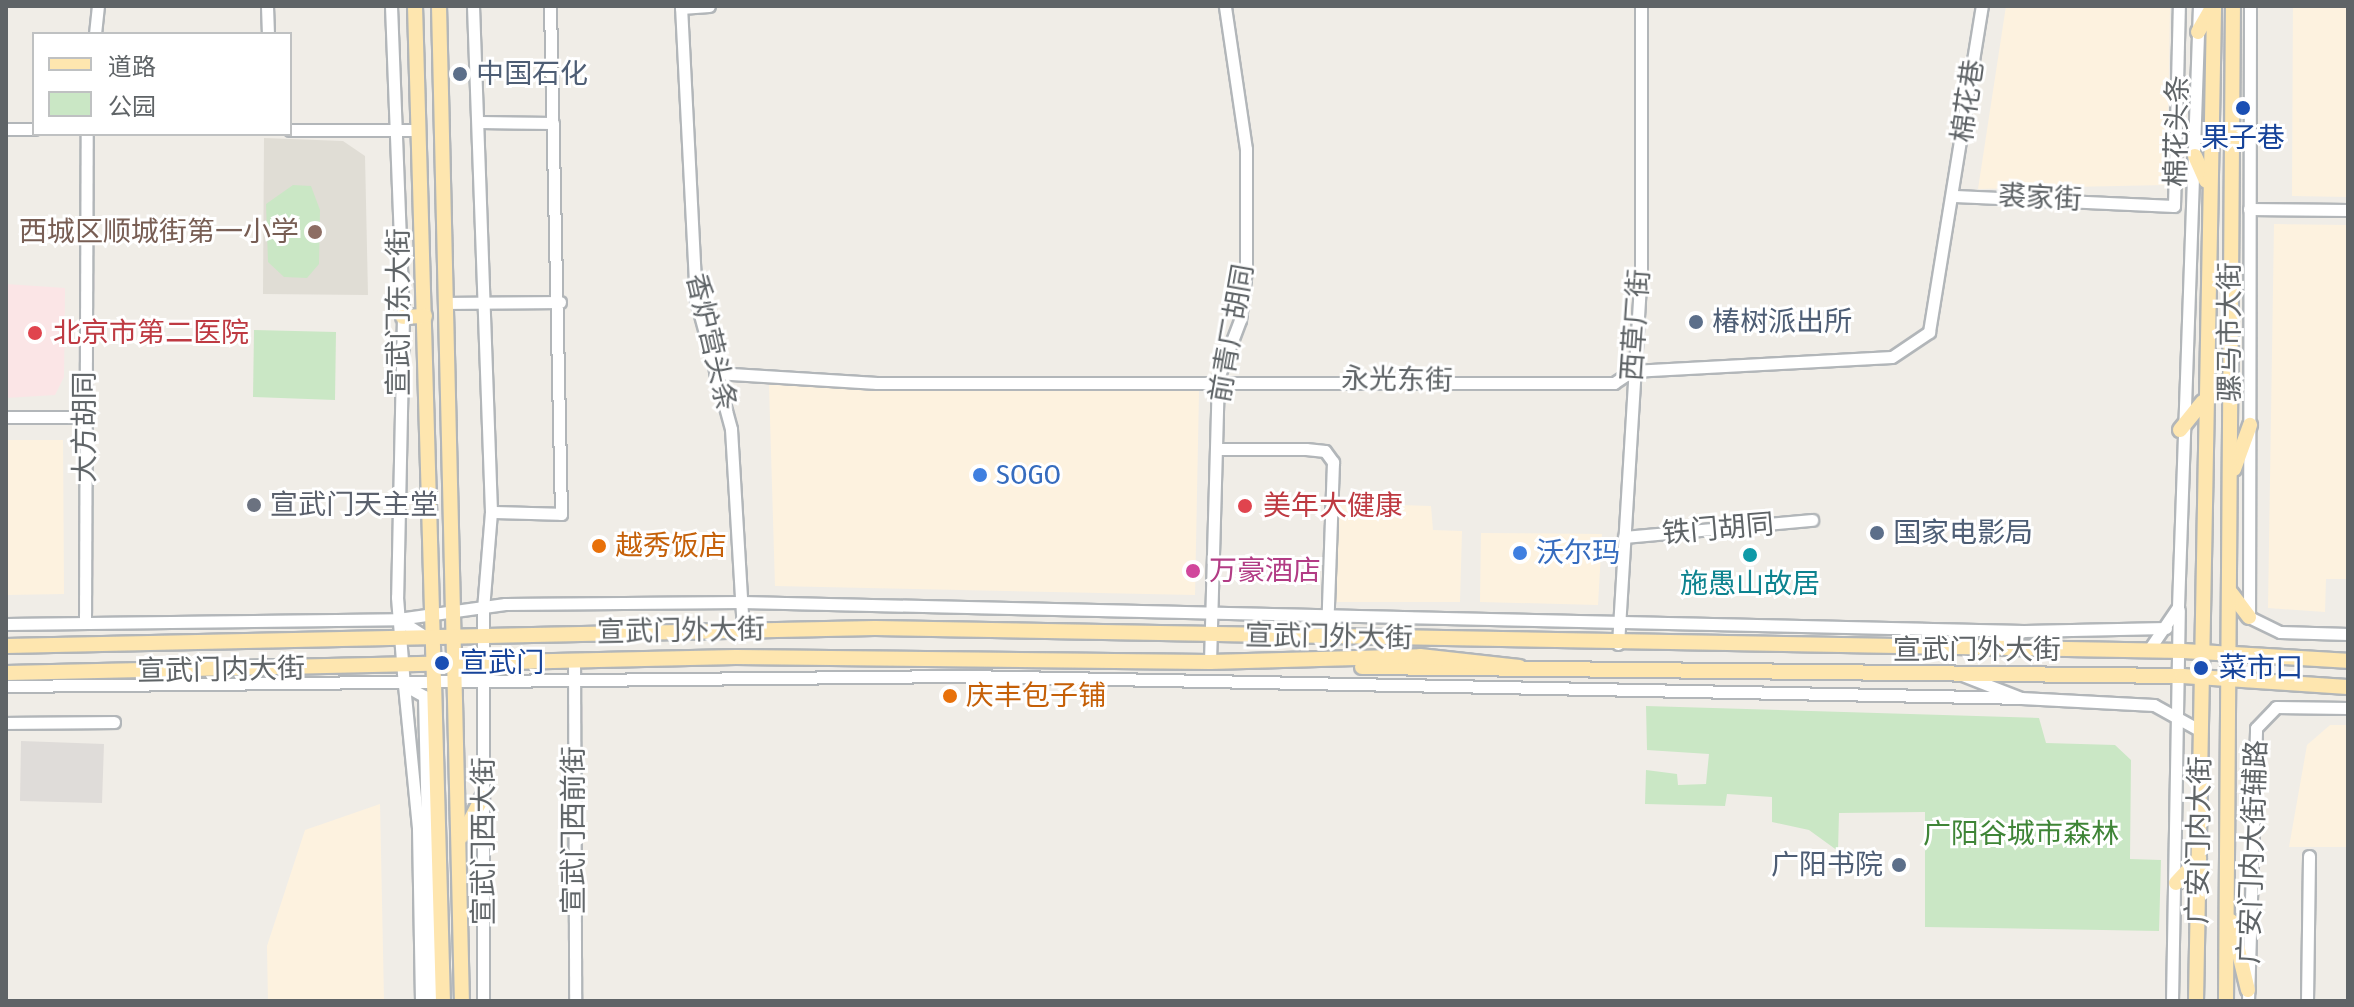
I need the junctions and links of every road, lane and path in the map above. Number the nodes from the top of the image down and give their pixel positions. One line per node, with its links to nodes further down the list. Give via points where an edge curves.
1 (98, 6): 18 (street)
2 (267, 6): 19 (street)
3 (391, 6): 27 (street, 宣武门东大街)
4 (415, 6): 26 (main road, 宣武门东大街)
5 (439, 6): 36 (main road, 宣武门东大街)
6 (473, 6): 21 (street)
7 (550, 6): 22 (street)
8 (709, 6): 17 (street)
9 (1225, 6): 42 (street, 前青厂胡同, via 1246,149 1246,270 1240,320)
10 (1641, 6): 40 (street, 西草厂街, via 1641,272)
11 (1982, 6): 31 (street, 棉花巷)
12 (2179, 6): 32 (street, 棉花头条, via 2174,206)
13 (2199, 6): 20 (street, 骡马市大街)
14 (2213, 6): 20 (main road); 30 (main road, 骡马市大街)
15 (2233, 6): 49 (main road, 骡马市大街)
16 (2250, 6): 33 (street, 骡马市大街)
17 (681, 7): 41 (street, 香炉营头条, via 696,300)
18 (95, 32)
19 (268, 32)
20 (2198, 32): 29 (street, 骡马市大街)
21 (480, 122): 22 (street); 37 (street)
22 (553, 123): 35 (street)
23 (6, 129): 24 (street)
24 (32, 129)
25 (292, 130): 27 (street)
26 (419, 130): 27 (street); 38 (main road, 宣武门东大街)
27 (394, 131): 39 (street, 宣武门东大街)
28 (87, 136): 45 (street, 大方胡同)
29 (2195, 156): 30 (main road); 47 (street, 骡马市大街)
30 (2209, 187): 43 (main road, 骡马市大街)
31 (1955, 196): 32 (street, 裘家街); 40 (street, 永光东街, via 1929,332 1892,357)
32 (2125, 200)
33 (2249, 209): 34 (street); 46 (street, 骡马市大街)
34 (2348, 210)
35 (560, 302): 37 (street); 50 (street, via 561,514)
36 (446, 303): 37 (street); 70 (main road, 宣武门东大街)
37 (485, 304): 50 (street)
38 (425, 316): 39 (main road); 72 (main road, 宣武门东大街)
39 (403, 317): 61 (street, 宣武门东大街)
40 (1632, 371): 42 (street, 永光东街, via 1614,383); 52 (street, 西草厂街)
41 (715, 373): 42 (street, 永光东街, via 877,383); 54 (street, 香炉营头条, via 731,429)
42 (1218, 378): 48 (street, 前青厂胡同)
43 (2203, 402): 47 (main road); 81 (main road, 骡马市大街)
44 (6, 417): 45 (street)
45 (85, 417): 62 (street, 大方胡同)
46 (2250, 425): 49 (main road); 59 (street, 骡马市大街)
47 (2180, 430): 55 (street, 骡马市大街)
48 (1216, 449): 57 (street, 前青厂胡同); 58 (street, via 1325,451 1333,462)
49 (2230, 481): 53 (main road, 骡马市大街)
50 (491, 512): 56 (street)
51 (1812, 520): 52 (street, 铁门胡同)
52 (1624, 537): 60 (street, 西草厂街)
53 (2230, 591): 59 (main road); 83 (main road, 骡马市大街)
54 (742, 602): 56 (street); 57 (street); 66 (street, 香炉营头条)
55 (2178, 607): 65 (street); 80 (street)
56 (483, 609): 61 (street); 68 (street, 宣武门西大街)
57 (1212, 609): 58 (street); 71 (street, 前青厂胡同)
58 (1328, 612): 60 (street); 73 (street)
59 (2249, 617): 69 (street, via 2280,632)
60 (1619, 618): 67 (street); 76 (street, 西草厂街)
61 (398, 619): 63 (street); 72 (street); 74 (street, 宣武门东大街)
62 (85, 623): 63 (street); 64 (street)
63 (147, 623): 75 (street)
64 (6, 624)
65 (2167, 627): 67 (street); 79 (street)
66 (743, 630): 68 (main road, 宣武门外大街); 71 (main road, 宣武门外大街)
67 (2024, 631): 78 (street)
68 (485, 634): 70 (main road, 宣武门外大街); 84 (street, 宣武门西大街)
69 (2348, 634)
70 (457, 635): 72 (main road, 宣武门外大街); 86 (main road, 宣武门西大街)
71 (1211, 635): 73 (main road, 宣武门外大街); 87 (street, 前青厂胡同)
72 (431, 637): 74 (main road, 宣武门内大街); 89 (main road, 宣武门西大街)
73 (1327, 637): 76 (main road, 宣武门外大街)
74 (400, 638): 75 (main road, 宣武门内大街); 88 (street, 宣武门东大街)
75 (170, 644): 77 (main road, 宣武门内大街)
76 (1618, 644): 78 (main road, 宣武门外大街)
77 (6, 646)
78 (1971, 651): 79 (main road, 宣武门外大街)
79 (2148, 651): 80 (main road, 宣武门外大街)
80 (2182, 651): 81 (main road, 宣武门外大街); 92 (street)
81 (2201, 654): 83 (main road, 宣武门外大街); 94 (main road, 骡马市大街)
82 (574, 659): 84 (main road, 宣武门外大街); 87 (main road, 宣武门外大街); 93 (street, 宣武门西前街)
83 (2231, 659): 85 (main road, 宣武门外大街); 98 (main road, 广安门内大街)
84 (486, 660): 86 (main road, 宣武门外大街); 95 (street, 宣武门西大街)
85 (2348, 661)
86 (457, 662): 89 (main road, 宣武门外大街); 96 (main road, 宣武门西大街)
87 (1210, 662): 91 (main road, 宣武门外大街, via 1420,656 1519,667)
88 (403, 665): 89 (main road, 宣武门内大街); 90 (main road, 宣武门内大街); 99 (street, 宣武门东大街)
89 (436, 665): 97 (main road, 宣武门西大街)
90 (6, 673)
91 (1962, 675): 92 (main road, 宣武门外大街); 103 (street)
92 (2182, 676): 94 (main road, 宣武门外大街); 106 (street)
93 (574, 678): 95 (street); 103 (street, via 1398,681); 123 (street, 宣武门西前街)
94 (2202, 679): 98 (main road, 宣武门外大街); 109 (main road, 广安门内大街)
95 (487, 681): 96 (street); 111 (street, 宣武门西大街)
96 (458, 682): 97 (street); 112 (main road, 宣武门西大街)
97 (437, 684): 99 (street); 102 (street); 120 (main road, 宣武门西大街)
98 (2231, 684): 101 (main road, 宣武门外大街); 116 (main road, 广安门内大街)
99 (404, 685): 100 (street); 102 (street); 118 (street, via 418,829)
100 (6, 686)
101 (2348, 687)
102 (424, 696): 119 (street, 宣武门西大街)
103 (2021, 698): 105 (street, via 2154,705)
104 (2348, 708): 117 (street, 广安门内大街辅路, via 2271,709 2256,728)
105 (2168, 713): 106 (street); 110 (street)
106 (2181, 720): 109 (street); 110 (street)
107 (114, 722): 108 (street)
108 (6, 723)
109 (2201, 731): 114 (main road, 广安门内大街)
110 (2181, 740): 115 (street)
111 (482, 798): 112 (main road); 122 (street, 宣武门西大街)
112 (461, 836): 121 (main road, 宣武门西大街)
113 (2309, 856): 127 (street)
114 (2199, 858): 115 (main road); 125 (main road, 广安门内大街)
115 (2176, 883): 124 (street)
116 (2226, 899): 117 (main road); 126 (main road, 广安门内大街)
117 (2248, 996)
118 (421, 1001)
119 (431, 1001)
120 (443, 1001)
121 (462, 1001)
122 (483, 1001)
123 (575, 1001)
124 (2172, 1001)
125 (2196, 1001)
126 (2226, 1001)
127 (2307, 1001)

